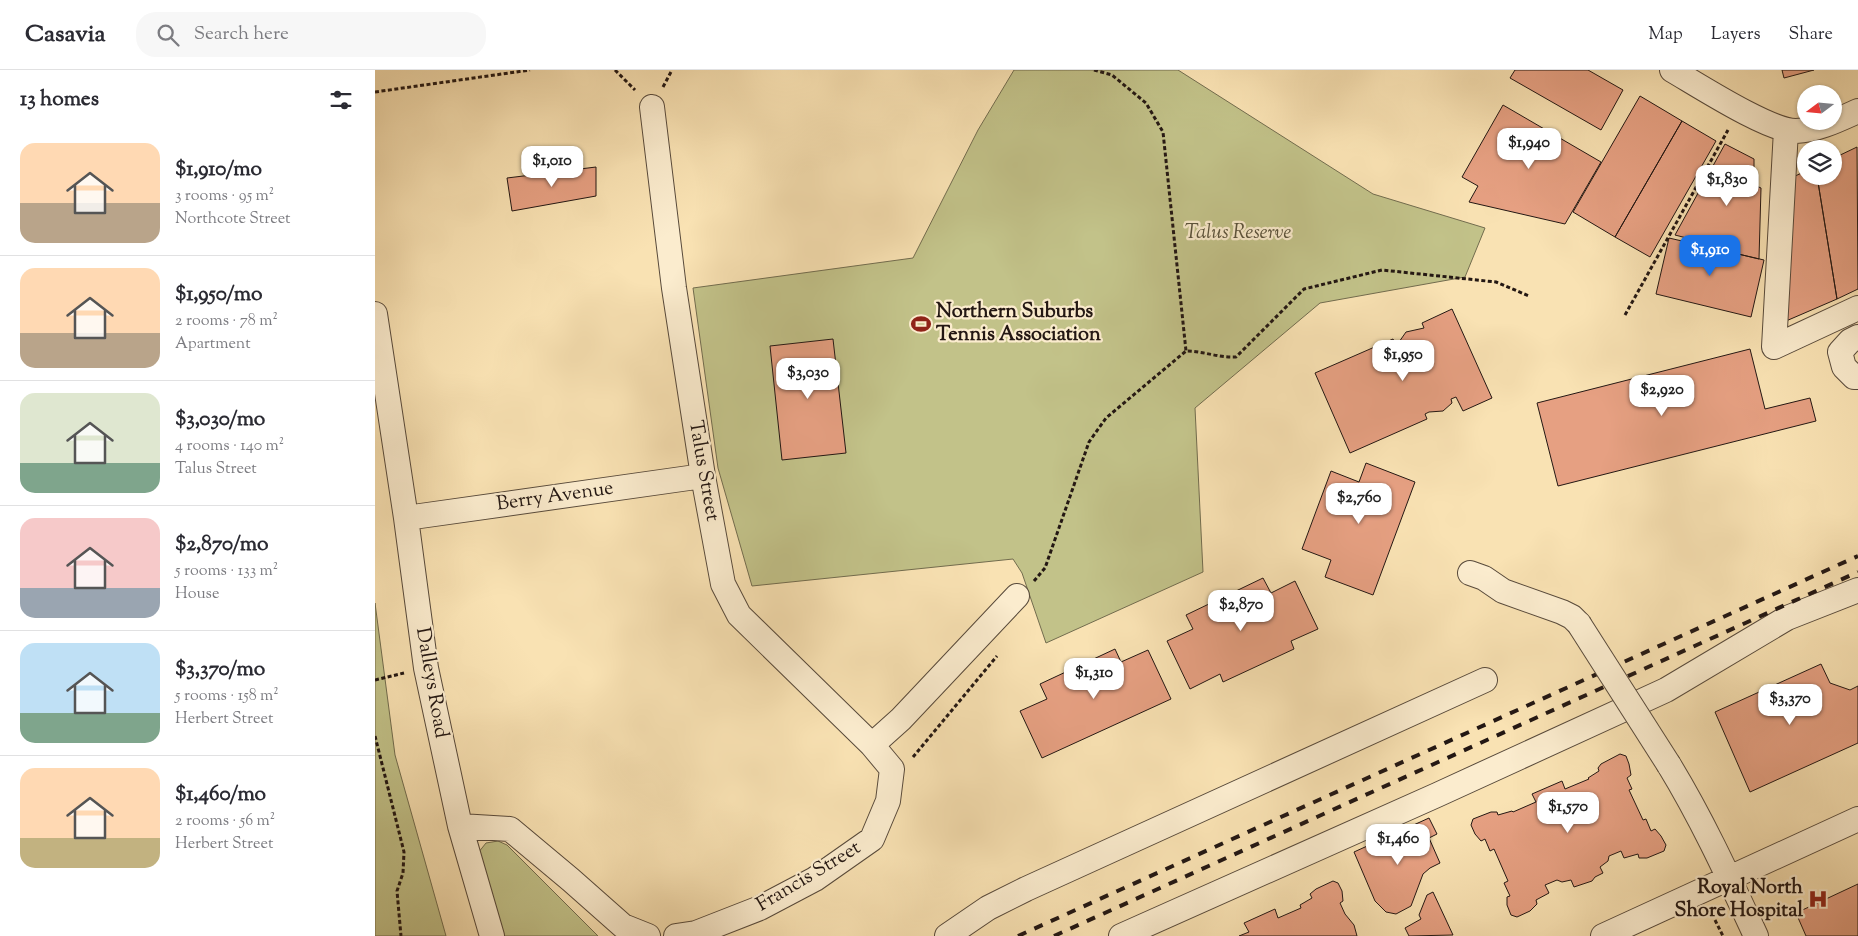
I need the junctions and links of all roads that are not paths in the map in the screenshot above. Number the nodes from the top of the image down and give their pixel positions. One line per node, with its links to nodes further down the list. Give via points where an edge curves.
1 (1672, 70): 4 (street)
2 (651, 107): 9 (street, Talus Street)
3 (1858, 111): 4 (street, via 1824,126)
4 (1786, 130): 5 (street, via 1774,347)
5 (1858, 308)
6 (375, 314): 10 (street, Dalleys Road)
7 (1858, 338): 8 (street, via 1850,341 1840,352 1844,367 1854,378)
8 (1858, 377)
9 (703, 476): 10 (street, Berry Avenue); 15 (street, Talus Street, via 723,584 739,615)
10 (406, 518): 18 (street, Dalleys Road, via 426,668)
11 (1470, 573): 19 (street, bridge, via 1503,591 1562,612 1579,624 1683,788)
12 (1858, 590): 24 (street, via 1787,618 1666,690)
13 (1017, 596): 15 (street, via 901,719)
14 (1485, 680): 23 (street, via 1026,889 988,908)
15 (872, 745): 16 (street, Talus Street)
16 (892, 769): 22 (street, Francis Street, via 889,801 872,839 815,879 760,908 696,933)
17 (1858, 819): 19 (street)
18 (459, 826): 20 (street, Dalleys Road); 21 (street, via 510,829 623,926)
19 (1729, 878): 25 (street); 26 (street)
20 (492, 936)
21 (648, 936)
22 (676, 936)
23 (947, 936)
24 (1121, 936)
25 (1603, 936)
26 (1755, 936)

